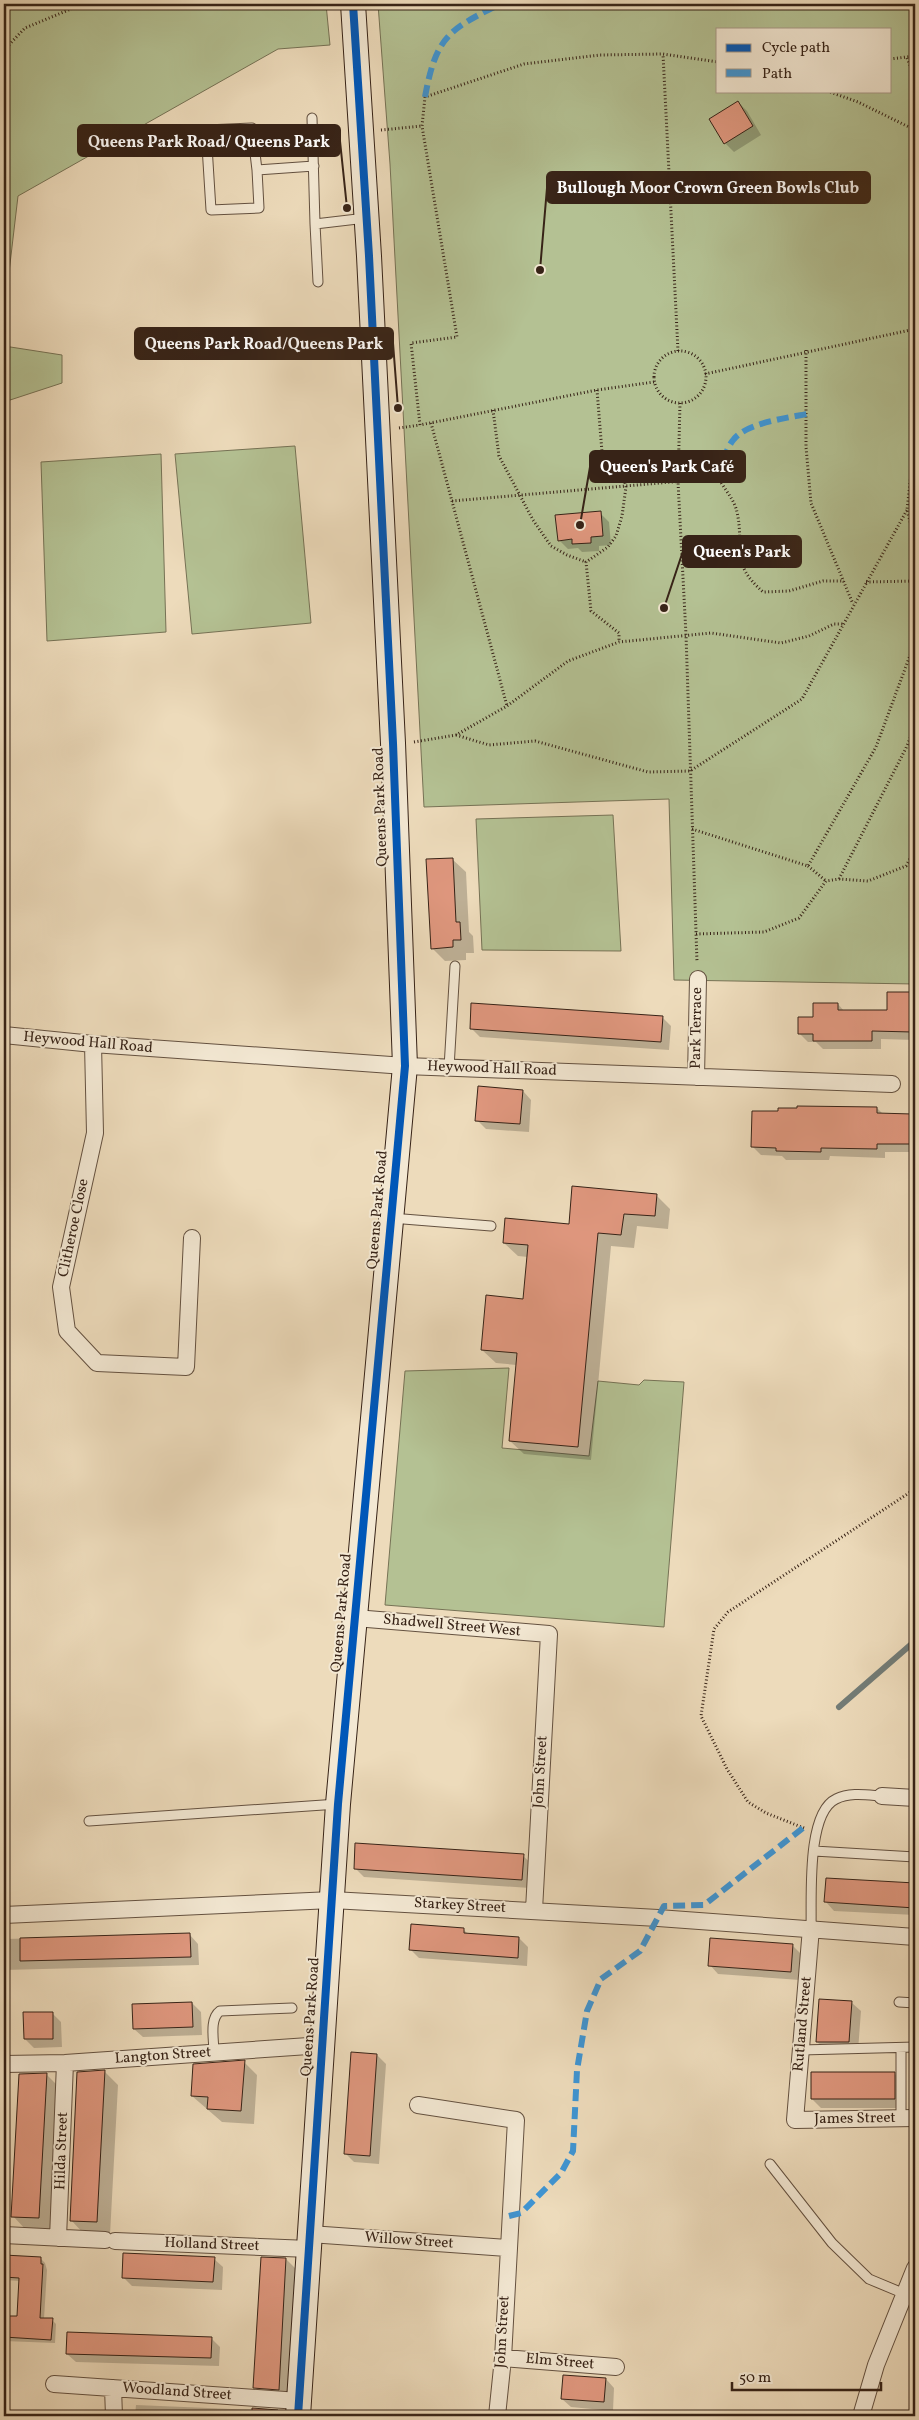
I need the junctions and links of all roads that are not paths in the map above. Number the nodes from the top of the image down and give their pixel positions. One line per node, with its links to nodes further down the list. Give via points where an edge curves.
1 (353, 4): 5 (street, Queens Park Road)
2 (312, 118): 3 (lane)
3 (314, 166): 4 (lane); 6 (lane)
4 (257, 170): 4 (lane, via 260,208 211,210 206,130 252,128)
5 (366, 218): 6 (lane); 12 (street, Queens Park Road, via 393,743)
6 (315, 224): 7 (lane)
7 (318, 282)
8 (455, 966): 13 (lane)
9 (698, 979): 14 (street, Park Terrace)
10 (4, 1035): 11 (street, Heywood Hall Road)
11 (93, 1044): 12 (street, Heywood Hall Road); 18 (street, Clitheroe Close, via 95,1133 61,1287 67,1331 97,1362 186,1367)
12 (405, 1066): 13 (street, Heywood Hall Road); 16 (street, Queens Park Road)
13 (449, 1068): 14 (street, Heywood Hall Road)
14 (696, 1077): 15 (street, Heywood Hall Road)
15 (892, 1084)
16 (391, 1218): 17 (lane); 19 (street, Queens Park Road)
17 (491, 1226)
18 (192, 1238)
19 (355, 1618): 20 (street, Shadwell Street West); 23 (street, Queens Park Road)
20 (549, 1634): 28 (street, John Street)
21 (882, 1796): 22 (street); 25 (lane, via 854,1794 836,1798 828,1804 820,1815)
22 (915, 1798)
23 (338, 1804): 24 (lane); 27 (street, Queens Park Road)
24 (89, 1820)
25 (814, 1851): 26 (lane); 30 (lane)
26 (915, 1857)
27 (332, 1900): 28 (street, Starkey Street); 29 (street, Starkey Street); 35 (street, Queens Park Road)
28 (534, 1910): 30 (street, Starkey Street)
29 (4, 1915)
30 (811, 1928): 31 (street, Starkey Street); 38 (street, Rutland Street)
31 (915, 1937)
32 (898, 2002): 33 (lane)
33 (915, 2003)
34 (292, 2008): 39 (lane, via 220,2011 213,2020)
35 (323, 2045): 39 (street, Langton Street); 48 (street, Queens Park Road)
36 (915, 2047): 37 (lane)
37 (902, 2048): 38 (lane); 43 (lane)
38 (801, 2050): 44 (street, Rutland Street)
39 (214, 2053): 40 (street, Langton Street)
40 (65, 2063): 41 (street, Langton Street); 47 (street, Hilda Street)
41 (4, 2064)
42 (418, 2105): 49 (street, John Street, via 516,2120)
43 (908, 2118): 44 (street, James Street)
44 (795, 2120)
45 (770, 2164): 51 (lane, via 832,2243 869,2279)
46 (4, 2235): 47 (street, Holland Street)
47 (58, 2238): 48 (street, Holland Street)
48 (310, 2241): 49 (street, Willow Street); 56 (street, Queens Park Road)
49 (507, 2248): 52 (street, John Street)
50 (915, 2268): 51 (street)
51 (905, 2294): 59 (street, via 876,2365)
52 (503, 2358): 53 (street, Elm Street); 58 (street, John Street)
53 (616, 2367)
54 (54, 2384): 55 (street, Woodland Street)
55 (113, 2388): 56 (street, Woodland Street); 57 (street)
56 (299, 2409)
57 (114, 2416)
58 (497, 2416)
59 (861, 2416)

